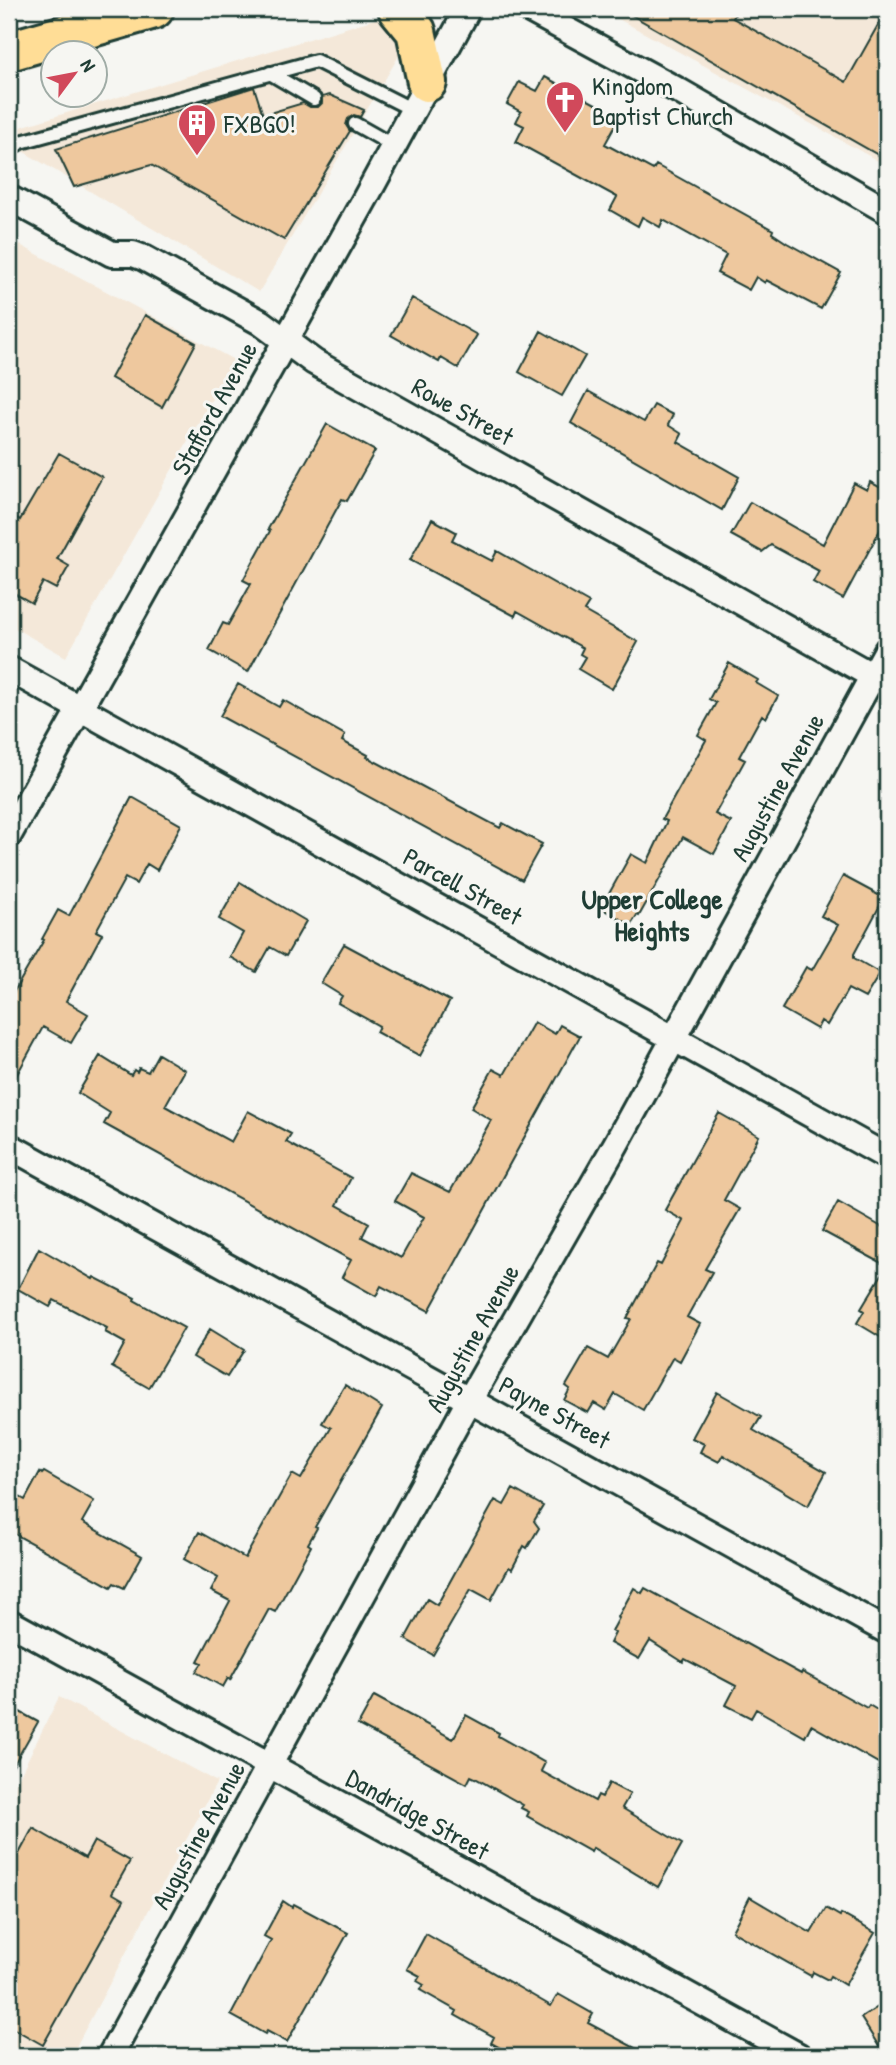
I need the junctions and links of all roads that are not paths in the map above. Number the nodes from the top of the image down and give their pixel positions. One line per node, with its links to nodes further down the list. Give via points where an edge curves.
1 (154, 9): 5 (main road)
2 (398, 9): 7 (main road, via 416,30)
3 (468, 9): 7 (street, Stafford Avenue)
4 (528, 9): 13 (street)
5 (9, 51)
6 (270, 74): 7 (lane, via 316,61); 8 (lane); 11 (lane)
7 (420, 96): 10 (street, Stafford Avenue)
8 (314, 99)
9 (355, 124): 10 (lane)
10 (394, 146): 14 (street, Stafford Avenue)
11 (9, 149)
12 (9, 198): 14 (street, Rowe Street, via 111,254 144,258)
13 (887, 211)
14 (286, 341): 17 (street, Rowe Street, via 314,362); 18 (street, Stafford Avenue)
15 (887, 650): 17 (street, Augustine Avenue)
16 (9, 669): 18 (street, Parcell Street)
17 (880, 680): 20 (street, Augustine Avenue)
18 (80, 706): 19 (street, Stafford Avenue); 20 (street, Parcell Street)
19 (9, 835)
20 (674, 1037): 22 (street, Parcell Street); 23 (street, Augustine Avenue)
21 (9, 1146): 23 (street, Payne Street)
22 (887, 1157)
23 (470, 1399): 25 (street, Payne Street); 26 (street, Augustine Avenue)
24 (9, 1622): 26 (street, Dandridge Street)
25 (887, 1631)
26 (270, 1766): 27 (street, Augustine Avenue); 28 (street, Dandridge Street)
27 (110, 2056)
28 (799, 2056)

